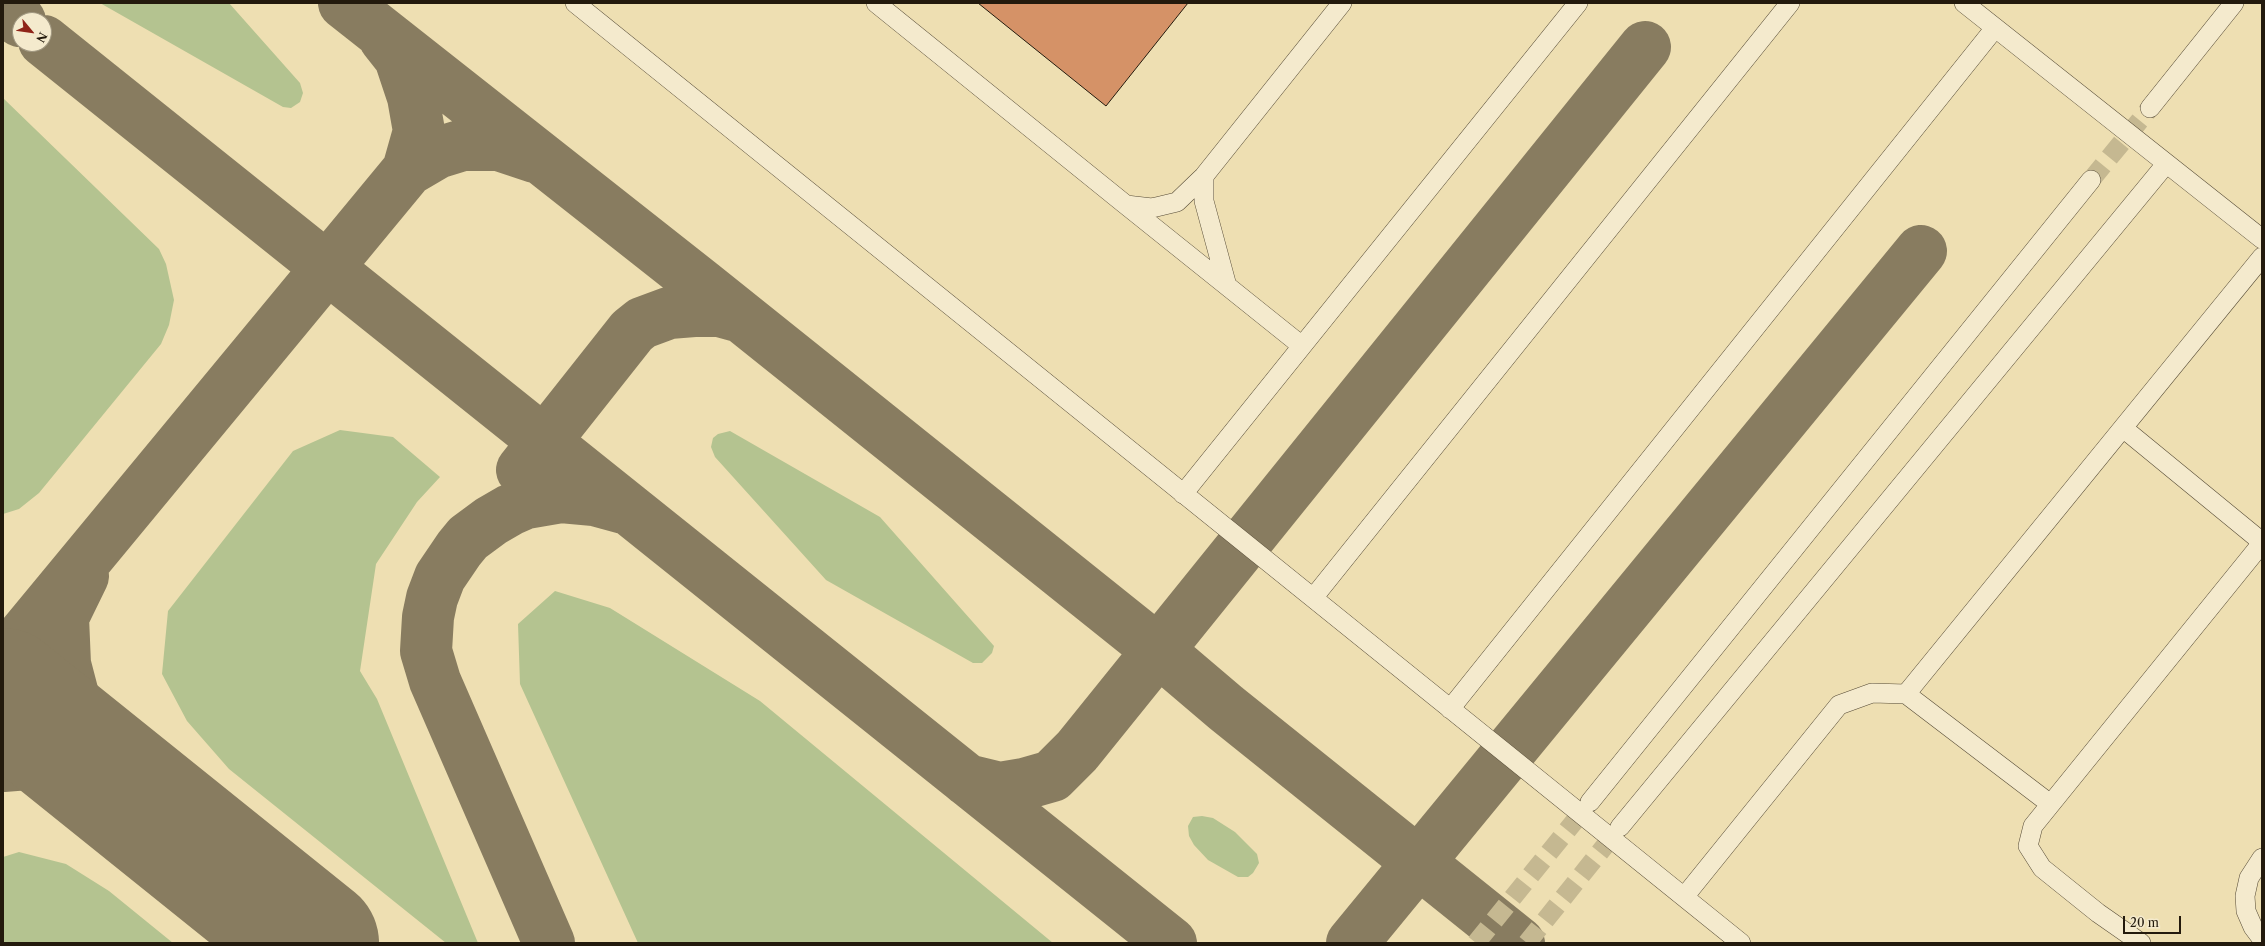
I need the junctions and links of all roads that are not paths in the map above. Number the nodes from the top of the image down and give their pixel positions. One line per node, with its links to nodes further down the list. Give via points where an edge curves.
1 (575, 3): 19 (street)
2 (876, 3): 13 (street)
3 (1342, 3): 11 (street)
4 (1578, 3): 17 (street)
5 (1790, 3): 21 (street)
6 (1964, 3): 8 (street)
7 (2234, 3): 9 (street)
8 (1995, 28): 10 (street); 23 (street)
9 (2150, 108)
10 (2166, 164): 14 (street); 26 (street)
11 (1204, 176): 13 (street, via 1177,202 1152,208); 16 (street, via 1204,201)
12 (2091, 180): 24 (street)
13 (1126, 205): 16 (street)
14 (2262, 239)
15 (2262, 257): 18 (street)
16 (1227, 286): 17 (street)
17 (1302, 346): 19 (street)
18 (2123, 428): 20 (street); 22 (street)
19 (1183, 494): 21 (street)
20 (2262, 542): 25 (street)
21 (1313, 598): 23 (street)
22 (1906, 694): 25 (street); 28 (street, via 1872,693 1839,705)
23 (1450, 709): 28 (street)
24 (1590, 802)
25 (2049, 803): 31 (street, via 2033,826 2028,846 2042,868 2098,913)
26 (1620, 828)
27 (2262, 858): 29 (street, via 2249,878 2244,896 2252,927)
28 (1684, 898): 30 (street)
29 (2262, 939)
30 (1741, 943)
31 (2141, 943)

